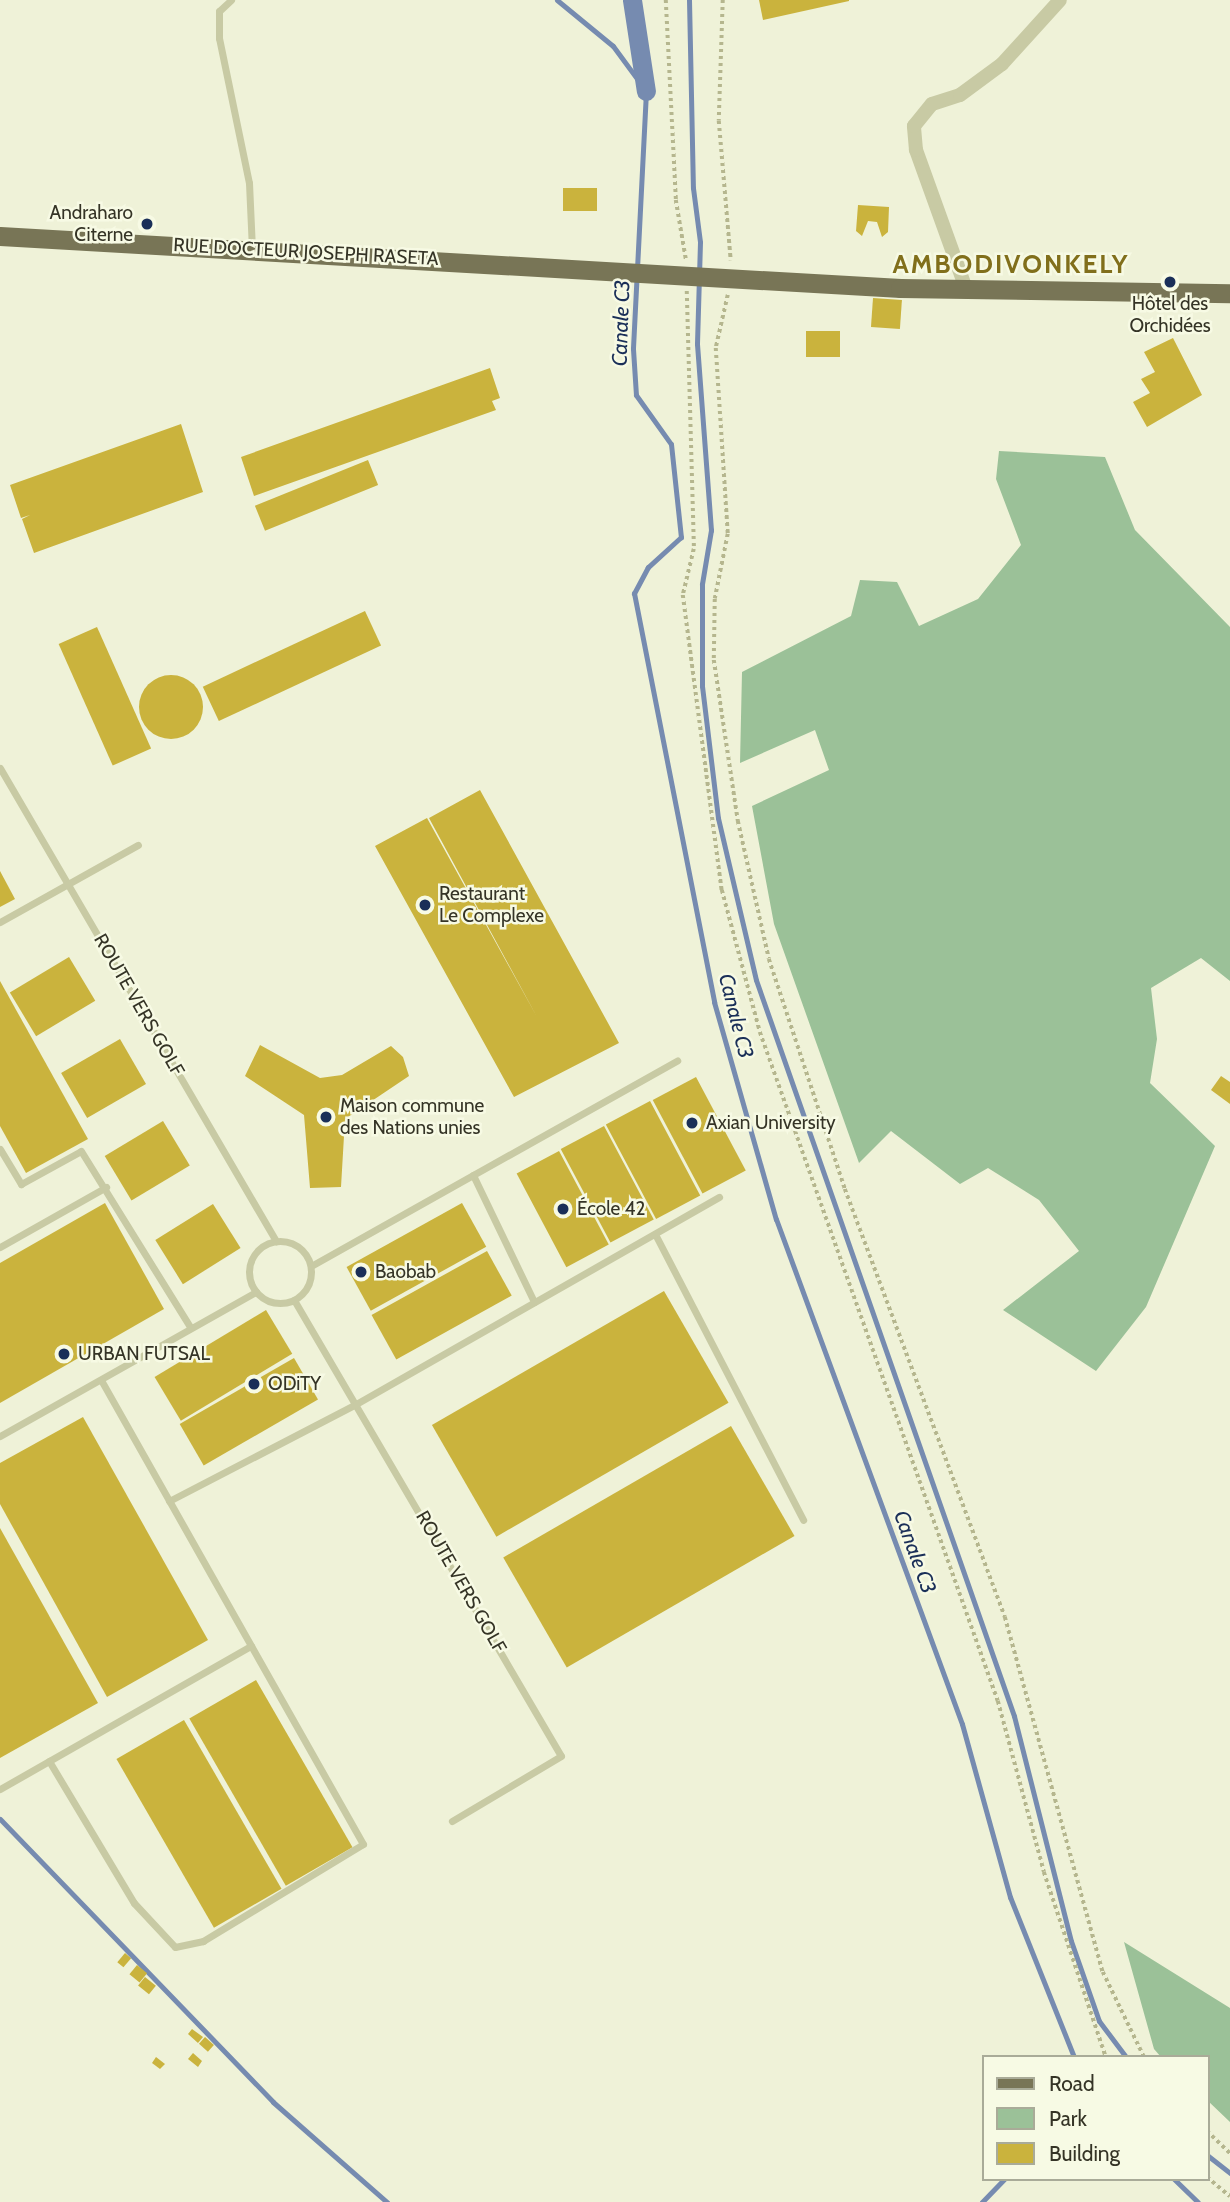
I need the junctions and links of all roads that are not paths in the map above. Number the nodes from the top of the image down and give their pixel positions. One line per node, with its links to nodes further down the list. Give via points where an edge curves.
1 (231, 0): 4 (lane, via 219,11 219,38 249,183)
2 (1060, 0): 5 (street, via 1002,64 960,96 932,104 914,126 916,150)
3 (0, 236): 4 (main road, RUE DOCTEUR JOSEPH RASETA)
4 (252, 250): 5 (main road, RUE DOCTEUR JOSEPH RASETA)
5 (965, 286): 6 (main road)
6 (1230, 293)
7 (0, 768): 9 (lane, ROUTE VERS GOLF)
8 (138, 845): 9 (lane)
9 (68, 882): 10 (lane); 17 (lane, ROUTE VERS GOLF)
10 (0, 922)
11 (677, 1061): 13 (lane)
12 (0, 1149): 14 (lane, via 20,1184 81,1152)
13 (473, 1175): 19 (lane); 22 (lane)
14 (106, 1187): 18 (lane); 23 (lane)
15 (719, 1198): 16 (lane)
16 (655, 1234): 22 (lane); 28 (lane)
17 (276, 1241): 19 (lane, via 297,1245); 20 (lane, via 253,1257 249,1277)
18 (0, 1247)
19 (311, 1266): 21 (lane, via 309,1284)
20 (256, 1292): 21 (lane, via 273,1303); 23 (lane)
21 (294, 1300): 25 (lane, ROUTE VERS GOLF)
22 (534, 1302): 25 (lane)
23 (190, 1327): 24 (lane)
24 (101, 1380): 26 (lane); 27 (lane)
25 (356, 1404): 27 (lane); 32 (lane, ROUTE VERS GOLF, via 561,1756)
26 (0, 1436)
27 (169, 1501): 29 (lane)
28 (803, 1520)
29 (251, 1646): 30 (lane); 30 (lane, via 363,1844 203,1941 176,1947 134,1903)
30 (48, 1761): 31 (lane)
31 (0, 1789)
32 (452, 1821)

